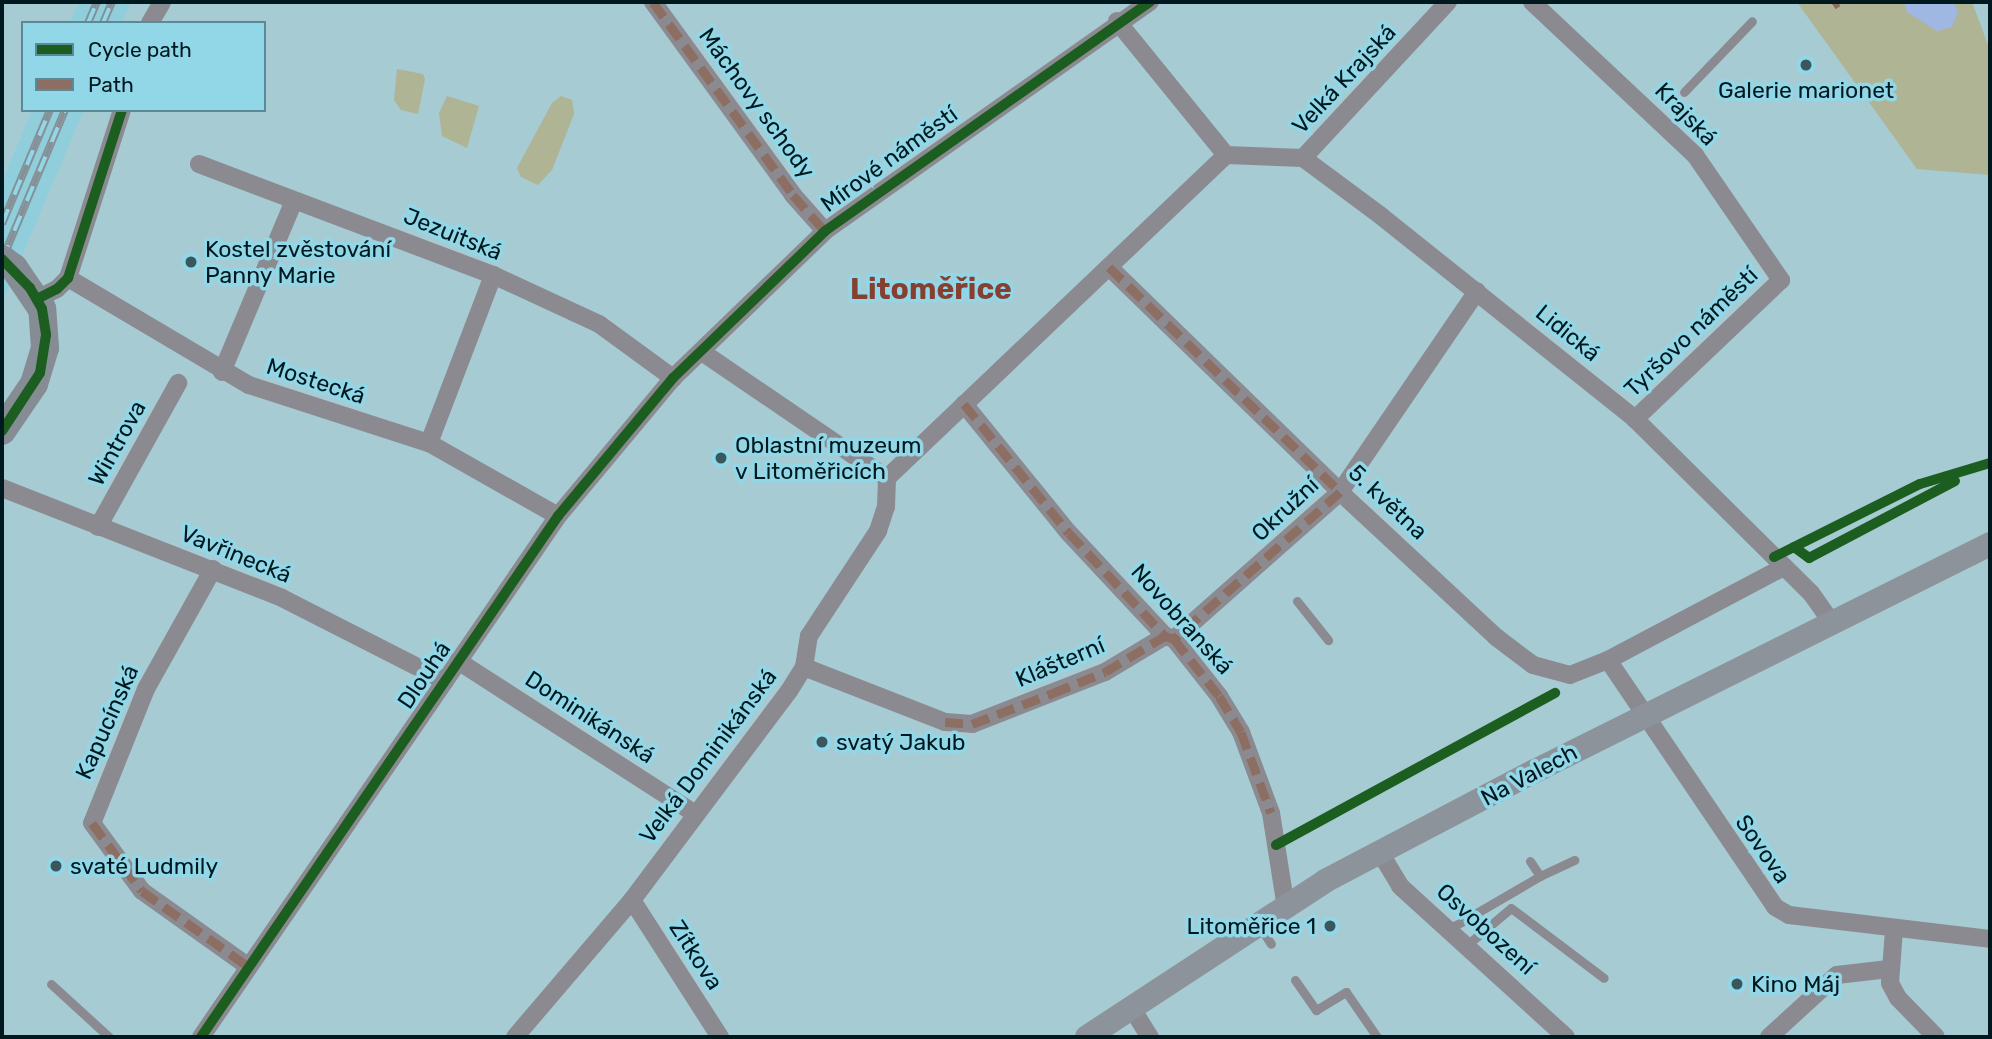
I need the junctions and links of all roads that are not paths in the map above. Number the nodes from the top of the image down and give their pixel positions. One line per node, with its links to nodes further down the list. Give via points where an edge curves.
1 (162, 2): 6 (street)
2 (653, 2): 15 (street, Máchovy schody, via 793,195)
3 (1150, 2): 8 (street, Mírové náměstí)
4 (1448, 2): 12 (street, Velká Krajská)
5 (1532, 2): 20 (street, Krajská, via 1695,155)
6 (151, 21)
7 (1752, 21): 9 (lane)
8 (1117, 22): 11 (street); 15 (street, Mírové náměstí)
9 (1684, 92)
10 (121, 112): 19 (street)
11 (1226, 155): 12 (street); 17 (street)
12 (1303, 158): 21 (street, Lidická)
13 (199, 164): 14 (street, Jezuitská)
14 (293, 203): 18 (street, Jezuitská, via 433,249); 24 (street)
15 (825, 231): 23 (street, Mírové náměstí)
16 (8, 263): 22 (main road)
17 (1109, 267): 27 (street); 33 (street, 5. května)
18 (493, 275): 25 (street, Jezuitská, via 600,324); 30 (street)
19 (68, 278): 22 (street); 24 (street, Mostecká)
20 (1781, 280): 28 (street, Tyršovo náměstí)
21 (1477, 290): 28 (street, Lidická); 33 (street, Okružní)
22 (37, 299): 29 (main road, via 46,335 40,373)
23 (702, 352): 25 (street, Dlouhá); 31 (street)
24 (222, 372): 30 (street, Mostecká, via 249,385)
25 (673, 378): 34 (street, Dlouhá)
26 (178, 383): 35 (street, Wintrova)
27 (964, 404): 31 (street); 41 (street, Novobranská, via 1069,533)
28 (1635, 419): 37 (street, Lidická)
29 (2, 432)
30 (429, 443): 34 (street, Mostecká)
31 (887, 478): 45 (street, Velká Dominikánská, via 886,507 878,531 809,636)
32 (2, 488): 35 (street, Vavřinecká)
33 (1340, 492): 41 (street, Okružní, via 1268,564); 43 (street, 5. května, via 1496,637 1533,665 1570,675)
34 (558, 516): 44 (street, Dlouhá)
35 (98, 527): 38 (street, Vavřinecká)
36 (1990, 544): 40 (main road, Na Valech)
37 (1783, 567): 40 (street, Lidická, via 1811,593); 43 (street, 5. května)
38 (213, 569): 46 (street, Vavřinecká, via 282,598); 59 (street, Kapucínská, via 146,689 92,823 142,891)
39 (1297, 601): 42 (lane)
40 (1833, 625): 47 (main road, Na Valech)
41 (1169, 638): 45 (street, Klášterní, via 1105,672 972,724 945,722 883,694); 54 (street, Novobranská, via 1241,732 1271,813)
42 (1328, 640)
43 (1608, 660): 47 (street)
44 (458, 661): 46 (street, Dlouhá); 48 (street, Dominikánská)
45 (804, 667): 48 (street, Velká Dominikánská)
46 (445, 681): 59 (street, Dlouhá)
47 (1645, 717): 49 (main road, Na Valech); 56 (street, Sovova, via 1775,907 1789,915)
48 (695, 814): 53 (street, Velká Dominikánská)
49 (1381, 854): 54 (main road, Na Valech, via 1325,881); 55 (street, Osvobození, via 1400,886)
50 (1574, 860): 52 (lane)
51 (1530, 861): 52 (lane)
52 (1539, 876): 55 (lane)
53 (632, 900): 67 (street, Velká Dominikánská); 68 (street, Zítkova)
54 (1286, 908): 64 (main road, Na Valech, via 1265,935)
55 (1449, 929): 58 (street, Osvobození)
56 (1894, 930): 57 (street, Sovova); 60 (street)
57 (1990, 939)
58 (1467, 945): 61 (lane, via 1511,908); 72 (street, Osvobození)
59 (249, 967): 66 (street, Dlouhá)
60 (1889, 968): 73 (street, via 1837,975); 74 (street, via 1898,998)
61 (1604, 978)
62 (1296, 980): 71 (lane, via 1316,1010 1346,992)
63 (51, 984): 65 (lane)
64 (1131, 1007): 69 (main road, Na Valech); 70 (street)
65 (109, 1037)
66 (201, 1037)
67 (515, 1037)
68 (720, 1037)
69 (1087, 1037)
70 (1150, 1037)
71 (1377, 1037)
72 (1566, 1037)
73 (1769, 1037)
74 (1936, 1037)

